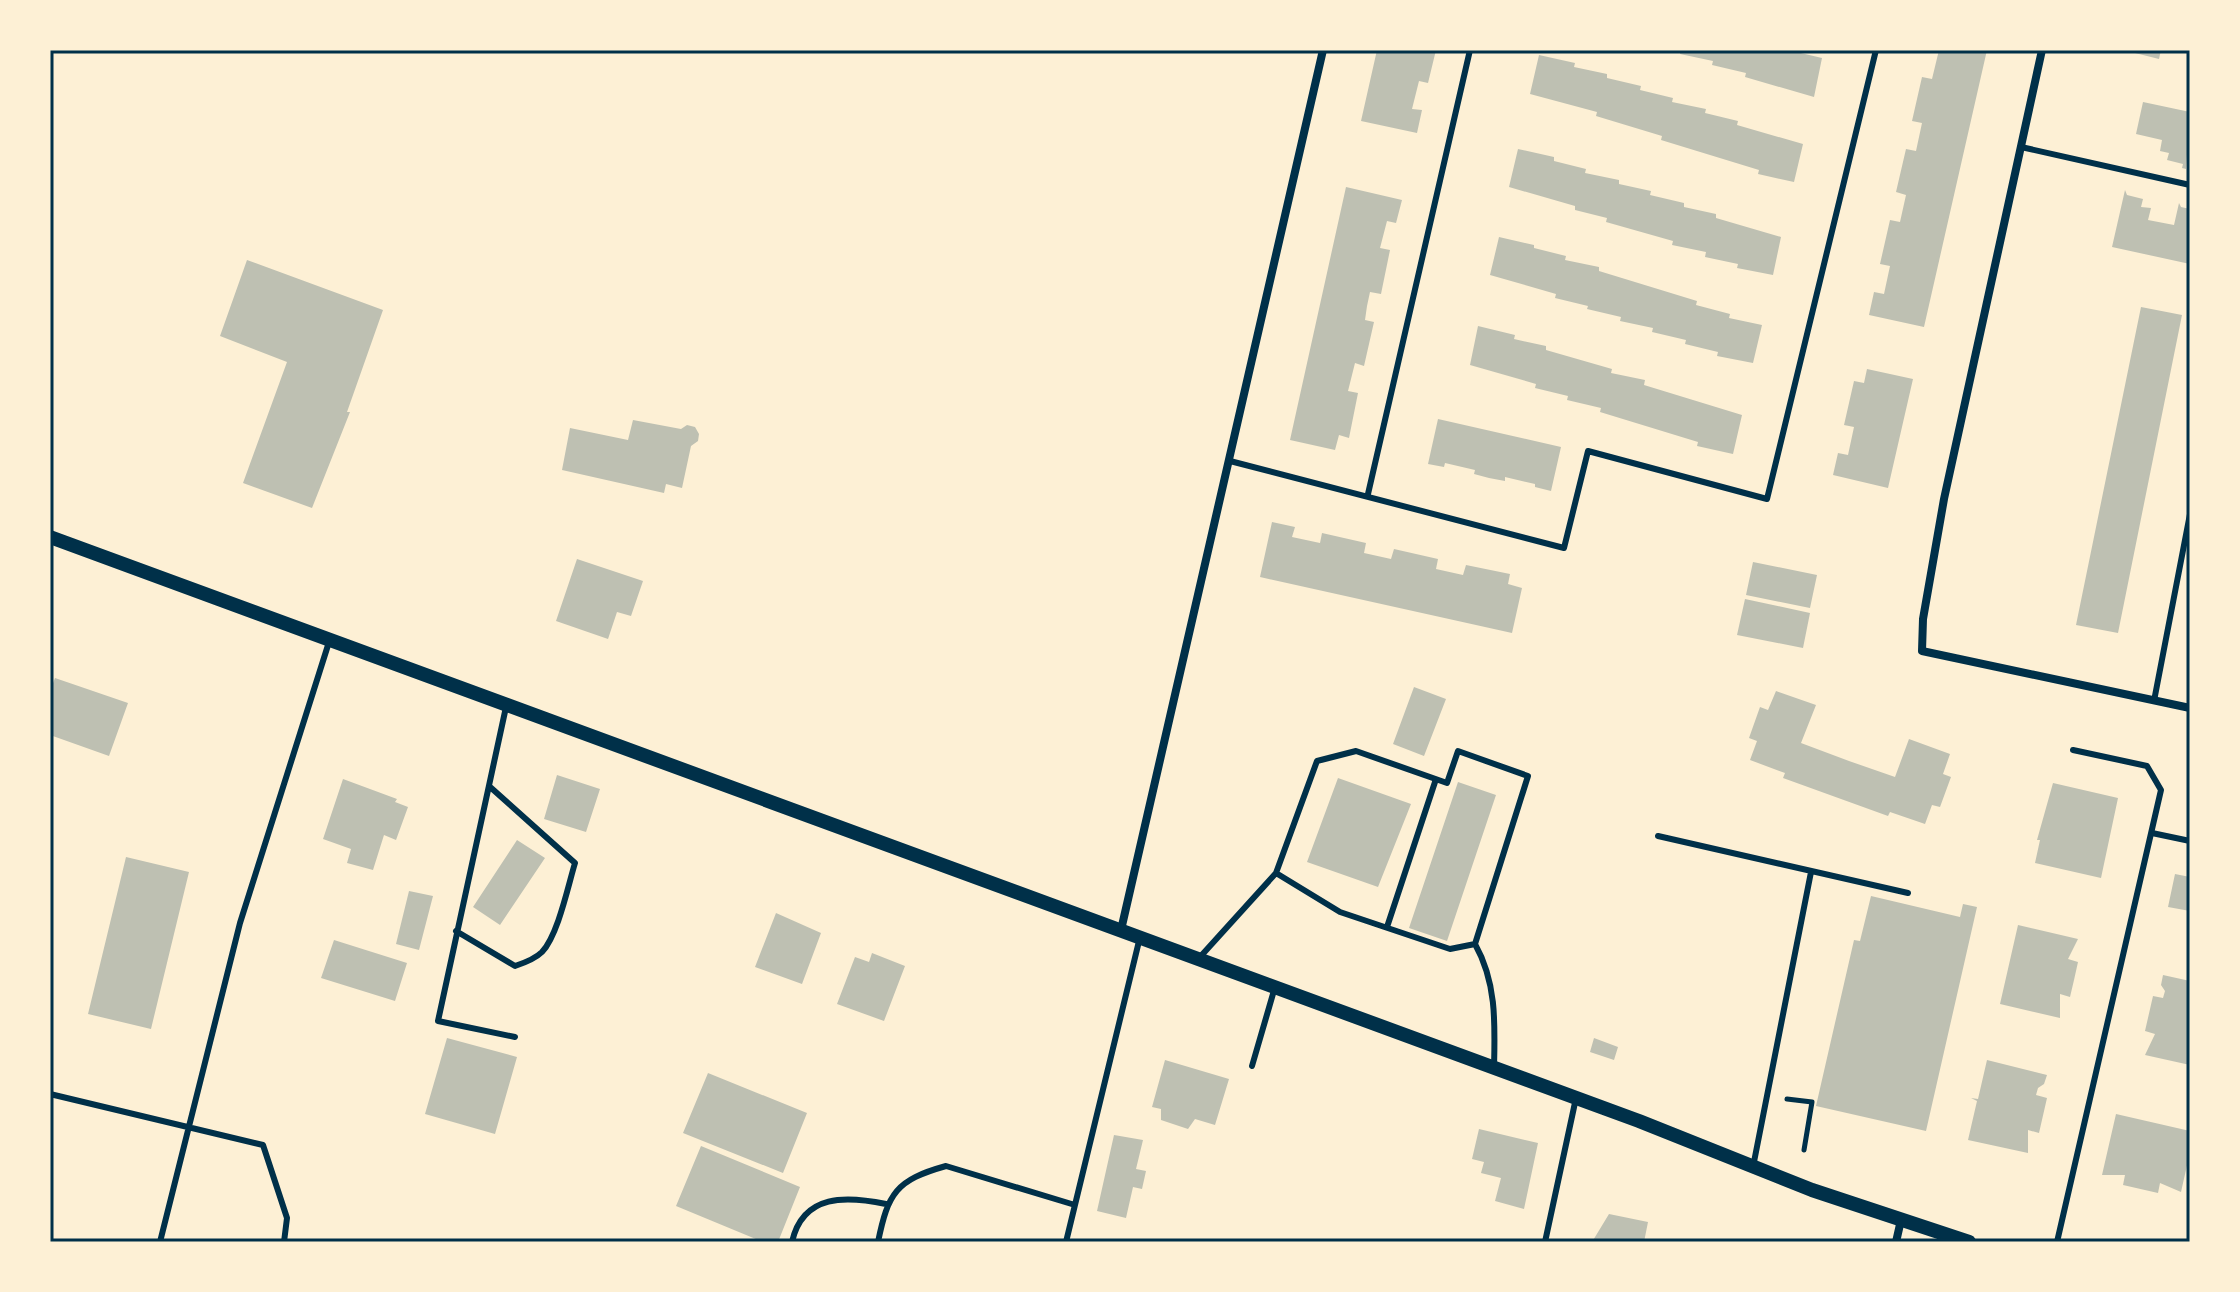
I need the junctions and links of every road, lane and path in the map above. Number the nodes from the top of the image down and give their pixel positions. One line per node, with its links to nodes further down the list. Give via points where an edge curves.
1 (1323, 50): 7 (street)
2 (1470, 50): 8 (lane)
3 (1876, 50): 8 (lane, via 1767,499 1588,451 1564,548)
4 (2042, 50): 5 (street)
5 (2021, 147): 6 (lane); 12 (street, via 1944,499 1922,651)
6 (2190, 185)
7 (1230, 461): 8 (lane); 25 (street)
8 (1368, 494)
9 (2190, 514): 12 (lane)
10 (50, 537): 11 (street)
11 (330, 639): 13 (street); 37 (lane, via 240,923)
12 (2154, 701): 14 (street)
13 (507, 703): 17 (lane); 25 (street)
14 (2190, 708)
15 (2073, 750): 18 (lane, via 2147,766 2153,772 2161,790)
16 (1436, 779): 22 (lane, via 1356,751 1317,761); 24 (lane); 28 (lane, via 1447,783 1458,751 1528,776)
17 (489, 786): 26 (lane); 26 (lane, via 575,863 554,930 543,951 529,961 515,966)
18 (2152, 833): 20 (lane); 51 (lane)
19 (1658, 836): 21 (lane)
20 (2190, 841)
21 (1811, 872): 23 (lane); 35 (lane)
22 (1276, 873): 24 (lane, via 1340,912); 29 (lane)
23 (1908, 893)
24 (1387, 927): 28 (lane, via 1450,949)
25 (1121, 930): 27 (street)
26 (456, 931): 31 (lane, via 438,1021)
27 (1140, 937): 29 (street); 41 (lane)
28 (1475, 944): 33 (lane, via 1489,969)
29 (1198, 959): 30 (street)
30 (1275, 987): 32 (lane); 33 (street)
31 (515, 1037)
32 (1252, 1066)
33 (1494, 1068): 36 (street)
34 (50, 1094): 37 (lane)
35 (1767, 1096): 38 (path, via 1812,1102); 39 (lane)
36 (1576, 1098): 39 (street); 48 (lane)
37 (190, 1126): 43 (lane); 44 (lane, via 263,1145 287,1218)
38 (1804, 1150)
39 (1753, 1167): 42 (street)
40 (886, 1204): 41 (lane, via 910,1179 946,1166); 45 (lane, via 833,1198 802,1219); 46 (lane)
41 (1075, 1205): 47 (lane)
42 (1901, 1220): 49 (street); 50 (street)
43 (160, 1242)
44 (284, 1242)
45 (792, 1242)
46 (878, 1242)
47 (1066, 1242)
48 (1545, 1242)
49 (1896, 1242)
50 (1969, 1242)
51 (2057, 1242)

